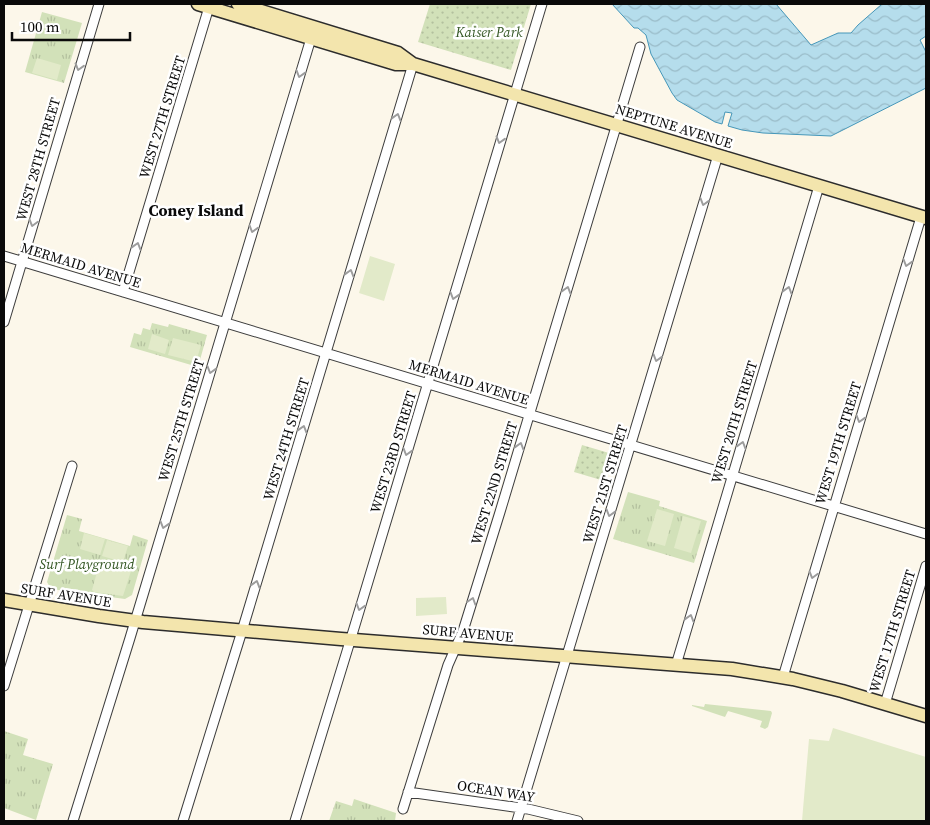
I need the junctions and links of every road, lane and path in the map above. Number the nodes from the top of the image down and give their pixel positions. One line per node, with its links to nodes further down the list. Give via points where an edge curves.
1 (99, 4): 14 (street, WEST 28TH STREET, one-way to 14)
2 (238, 4): 5 (main road, NEPTUNE AVENUE)
3 (542, 4): 8 (street, WEST 23RD STREET)
4 (204, 5): 5 (main road, NEPTUNE AVENUE); 15 (street, WEST 27TH STREET, one-way to 4)
5 (312, 33): 7 (main road, NEPTUNE AVENUE, via 396,64); 17 (street, WEST 25TH STREET, one-way to 17)
6 (640, 47): 9 (street, WEST 22ND STREET)
7 (413, 64): 8 (main road, NEPTUNE AVENUE); 18 (street, WEST 24TH STREET, one-way to 7)
8 (514, 94): 9 (main road, NEPTUNE AVENUE); 19 (street, WEST 23RD STREET, one-way to 19)
9 (616, 125): 10 (main road, NEPTUNE AVENUE); 20 (street, WEST 22ND STREET, one-way to 9)
10 (718, 155): 11 (main road, NEPTUNE AVENUE); 21 (street, WEST 21ST STREET, one-way to 21)
11 (819, 186): 12 (main road, NEPTUNE AVENUE); 23 (street, WEST 20TH STREET, one-way to 11)
12 (924, 218): 24 (street, WEST 19TH STREET, one-way to 24)
13 (4, 256): 14 (street, MERMAID AVENUE)
14 (22, 262): 15 (street, MERMAID AVENUE); 16 (street, WEST 28TH STREET)
15 (123, 292): 17 (street, MERMAID AVENUE)
16 (4, 322)
17 (224, 323): 18 (street, MERMAID AVENUE); 29 (street, WEST 25TH STREET, one-way to 29)
18 (326, 353): 19 (street, MERMAID AVENUE); 30 (street, WEST 24TH STREET, one-way to 18)
19 (427, 384): 20 (street, MERMAID AVENUE); 31 (street, WEST 23RD STREET, one-way to 31)
20 (529, 415): 21 (street, MERMAID AVENUE); 32 (street, WEST 22ND STREET, one-way to 20)
21 (631, 445): 23 (street, MERMAID AVENUE); 33 (street, WEST 21ST STREET, one-way to 33)
22 (72, 466): 28 (street)
23 (732, 476): 24 (street, MERMAID AVENUE); 34 (street, WEST 20TH STREET, one-way to 23)
24 (834, 506): 25 (street, MERMAID AVENUE); 35 (street, WEST 19TH STREET, one-way to 35)
25 (926, 534)
26 (926, 566): 37 (street, WEST 17TH STREET)
27 (4, 600): 28 (main road, SURF AVENUE)
28 (29, 605): 29 (main road, SURF AVENUE); 36 (street)
29 (135, 621): 30 (main road, SURF AVENUE); 42 (street, WEST 25TH STREET)
30 (242, 631): 31 (main road, SURF AVENUE); 43 (street, WEST 24TH STREET)
31 (351, 640): 32 (main road, SURF AVENUE); 44 (street, WEST 23RD STREET)
32 (456, 647): 33 (main road, SURF AVENUE); 39 (street, WEST 22ND STREET)
33 (567, 657): 34 (main road, SURF AVENUE); 40 (street, WEST 21ST STREET)
34 (676, 664): 35 (main road, SURF AVENUE)
35 (783, 677): 37 (main road, SURF AVENUE)
36 (4, 686)
37 (885, 704): 38 (main road, SURF AVENUE)
38 (926, 716)
39 (408, 792): 40 (street, OCEAN WAY); 41 (street, WEST 22ND STREET)
40 (522, 808): 45 (street, WEST 21ST STREET); 46 (street, OCEAN WAY)
41 (403, 809)
42 (73, 821)
43 (183, 821)
44 (295, 821)
45 (518, 821)
46 (578, 821)

